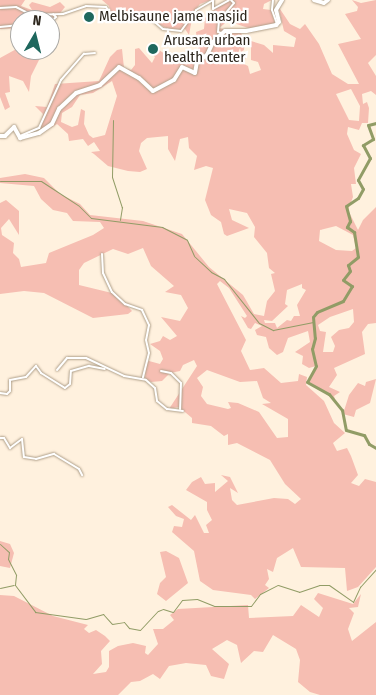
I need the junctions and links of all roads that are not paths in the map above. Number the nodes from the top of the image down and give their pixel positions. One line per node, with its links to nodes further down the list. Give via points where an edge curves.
1 (230, 0): 8 (street, via 213,9 213,0 196,10 181,31 163,29 150,17 125,13 115,19 106,7 86,6); 10 (street, via 234,3 226,10 218,26 218,32)
2 (273, 0): 9 (street, via 272,10)
3 (282, 0): 9 (main road, via 276,10)
4 (314, 0): 5 (main road, via 324,3)
5 (328, 0)
6 (0, 8): 7 (street)
7 (22, 10)
8 (60, 14)
9 (277, 24): 10 (main road, via 246,31)
10 (225, 31): 13 (main road, via 213,42 204,58 197,62 195,73 182,67 174,80 153,91 119,68 100,85 76,93 59,109 52,124 39,133)
11 (95, 53): 13 (street, via 84,54 61,80 39,128)
12 (0, 136): 13 (main road, via 14,128)
13 (18, 136)
14 (102, 254): 18 (street, via 103,272 112,292 125,304 142,310 149,323 146,340 149,353)
15 (106, 368): 16 (street, via 76,356 67,358); 18 (street, via 132,378); 19 (street, via 90,366 71,371 70,384 65,388 41,373 36,366 26,377 10,380 7,394)
16 (57, 370)
17 (161, 371): 18 (street, via 171,373 181,384 182,410 167,409 157,401 154,388)
18 (143, 378)
19 (0, 393)
20 (0, 438): 21 (street, via 4,438 10,448 22,439 24,457 36,459 54,454 79,469)
21 (82, 475)

